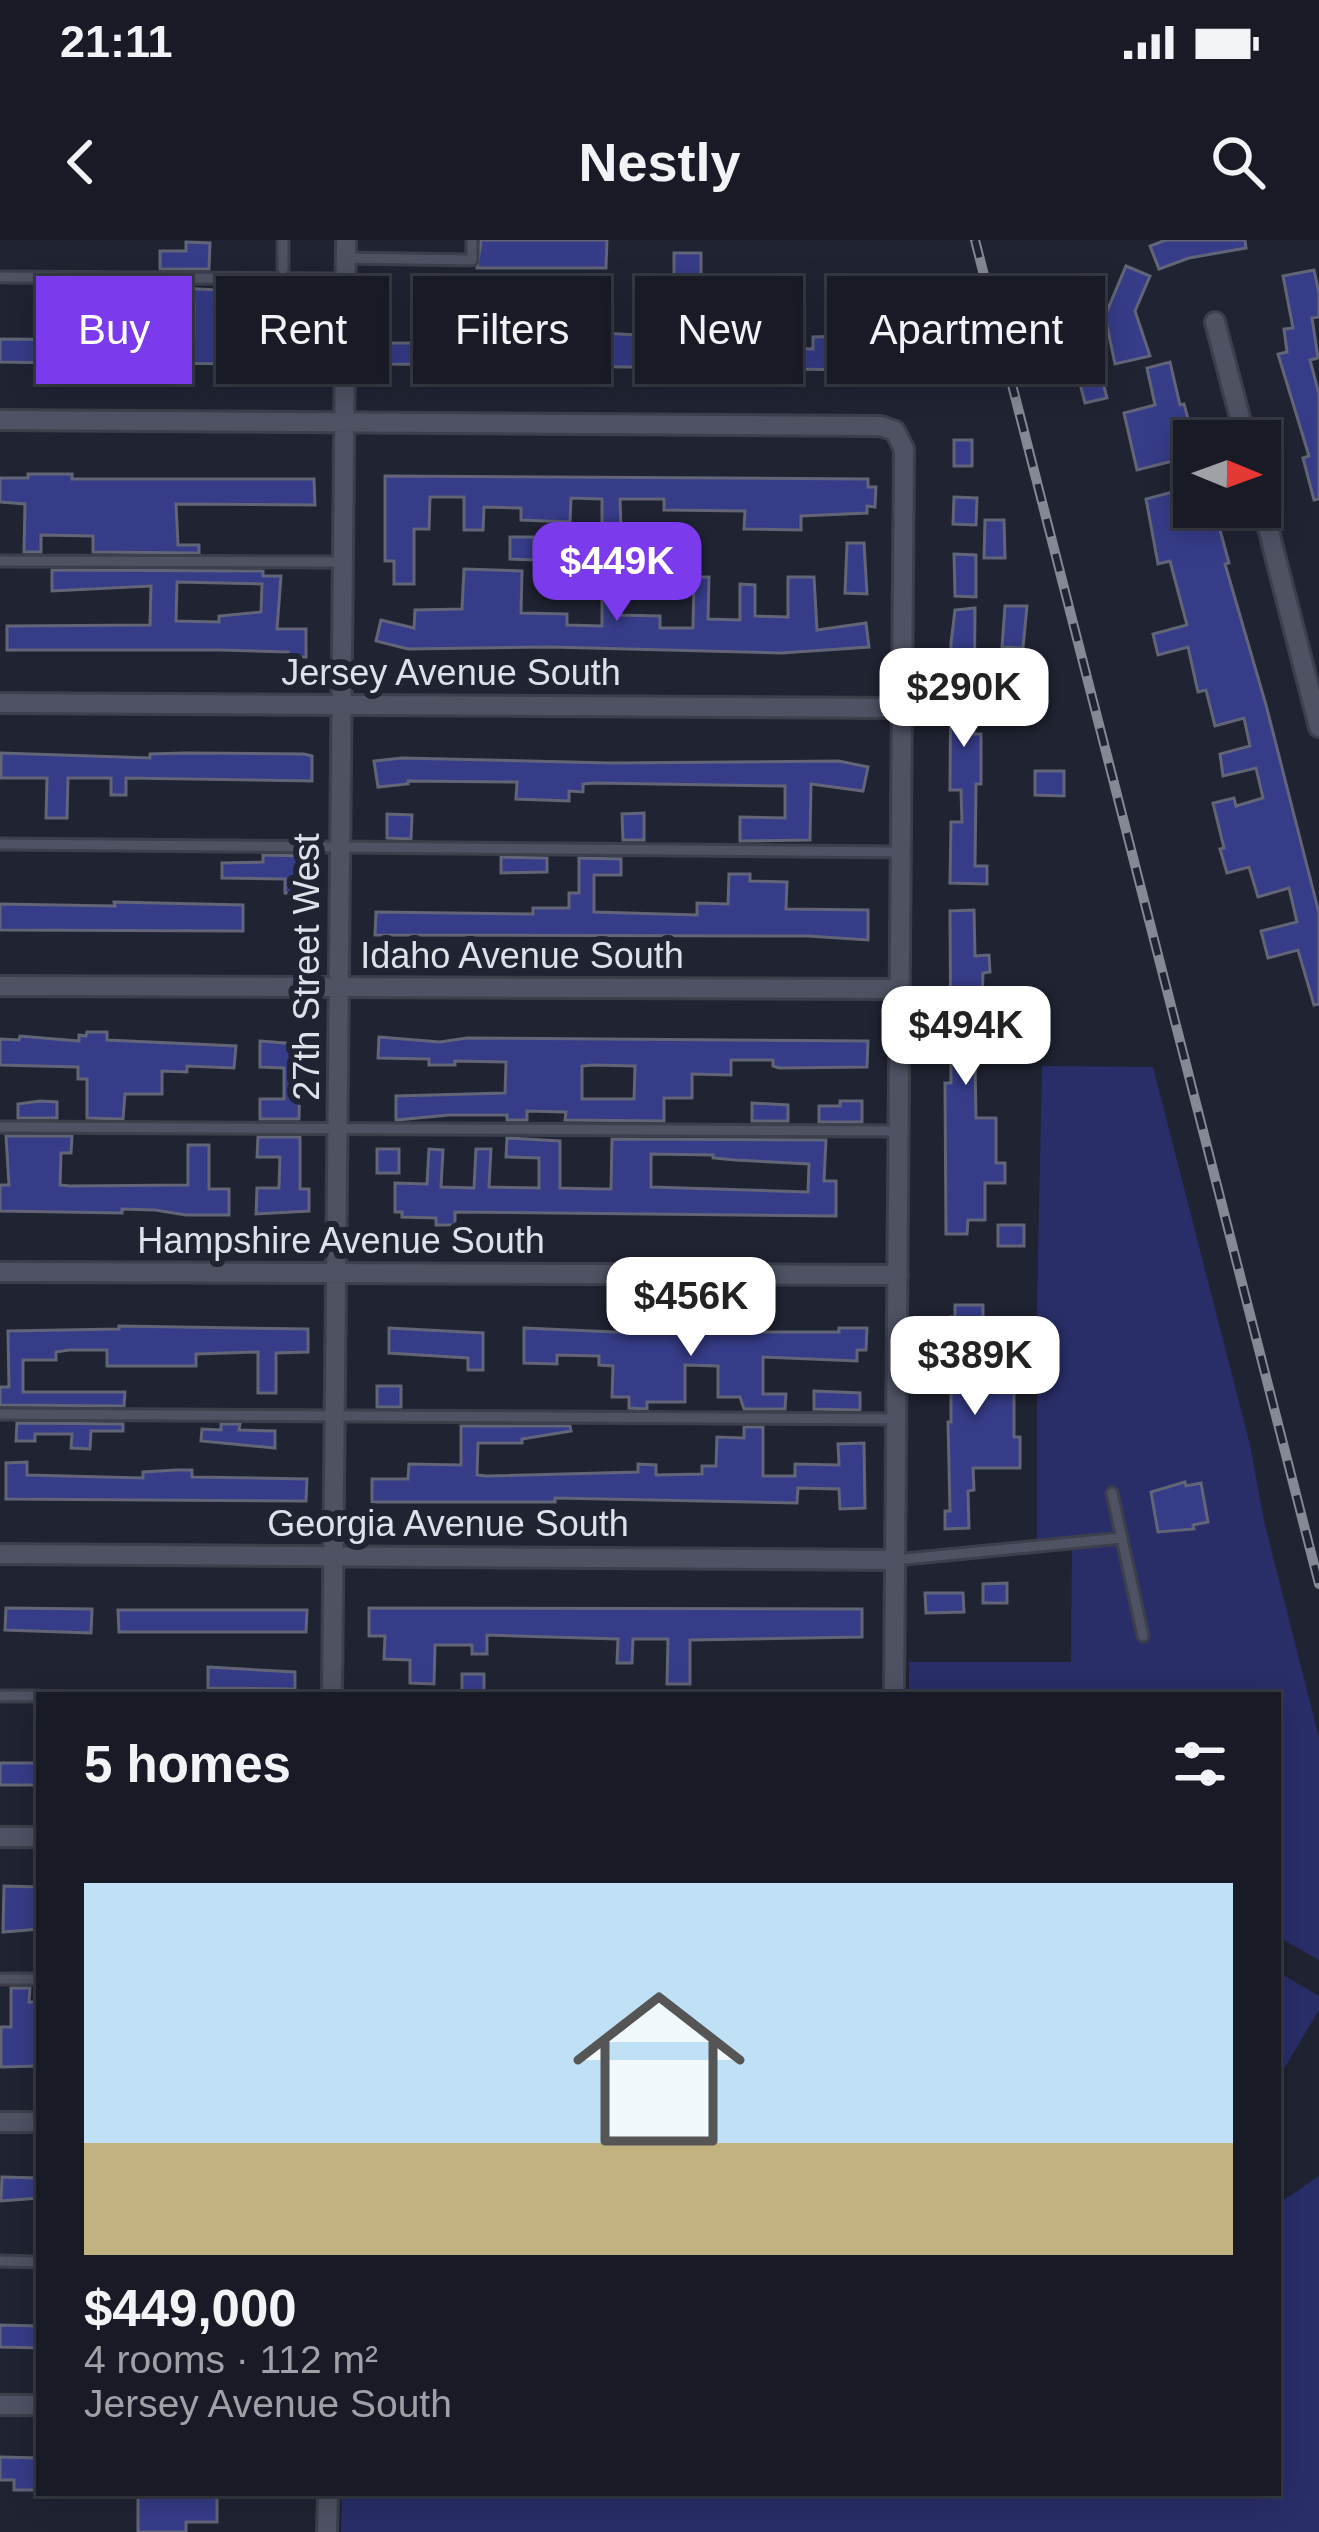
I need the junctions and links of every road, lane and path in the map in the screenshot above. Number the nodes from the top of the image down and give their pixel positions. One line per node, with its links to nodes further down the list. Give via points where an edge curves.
1 (283, 240): 4 (lane)
2 (472, 240): 3 (lane, via 472,260)
3 (346, 249)
4 (283, 268)
5 (0, 277): 6 (lane)
6 (216, 278)
7 (1215, 322): 10 (street)
8 (344, 384): 11 (street, 27th Street West)
9 (0, 420): 11 (street)
10 (1241, 420)
11 (344, 422): 14 (street, 27th Street West); 17 (street, via 895,431 904,448)
12 (1268, 528): 18 (street)
13 (0, 561): 14 (lane)
14 (343, 562): 16 (street, 27th Street West)
15 (0, 703): 16 (street, Jersey Avenue South)
16 (341, 704): 17 (street, Jersey Avenue South); 20 (street, 27th Street West)
17 (902, 708): 21 (street)
18 (1319, 728)
19 (0, 844): 20 (lane)
20 (339, 846): 21 (lane); 23 (street, 27th Street West)
21 (902, 852): 24 (street)
22 (0, 986): 23 (street, Idaho Avenue South)
23 (339, 988): 24 (street, Idaho Avenue South); 26 (street, 27th Street West)
24 (900, 989): 27 (street)
25 (0, 1127): 26 (lane)
26 (338, 1128): 27 (lane); 29 (street, 27th Street West)
27 (900, 1131): 30 (street)
28 (0, 1272): 29 (street, Hampshire Avenue South)
29 (336, 1273): 30 (street, Hampshire Avenue South); 32 (street, 27th Street West)
30 (898, 1275): 33 (street)
31 (0, 1414): 32 (lane)
32 (334, 1416): 33 (lane); 37 (street, 27th Street West)
33 (897, 1419): 38 (street)
34 (1112, 1493): 35 (lane)
35 (1122, 1538): 38 (lane); 39 (lane)
36 (0, 1554): 37 (street, Georgia Avenue South)
37 (333, 1554): 38 (street, Georgia Avenue South); 40 (street, 27th Street West)
38 (895, 1561): 41 (street)
39 (1142, 1636)
40 (332, 1692)
41 (894, 1692)
42 (0, 1696): 43 (lane)
43 (36, 1696)
44 (0, 1837): 45 (street)
45 (36, 1837)
46 (0, 1979): 47 (lane)
47 (36, 1979)
48 (0, 2122): 49 (street)
49 (36, 2122)
50 (0, 2261): 51 (lane)
51 (36, 2262)
52 (0, 2405): 53 (street)
53 (36, 2405)
54 (328, 2496): 55 (street)
55 (327, 2532)

